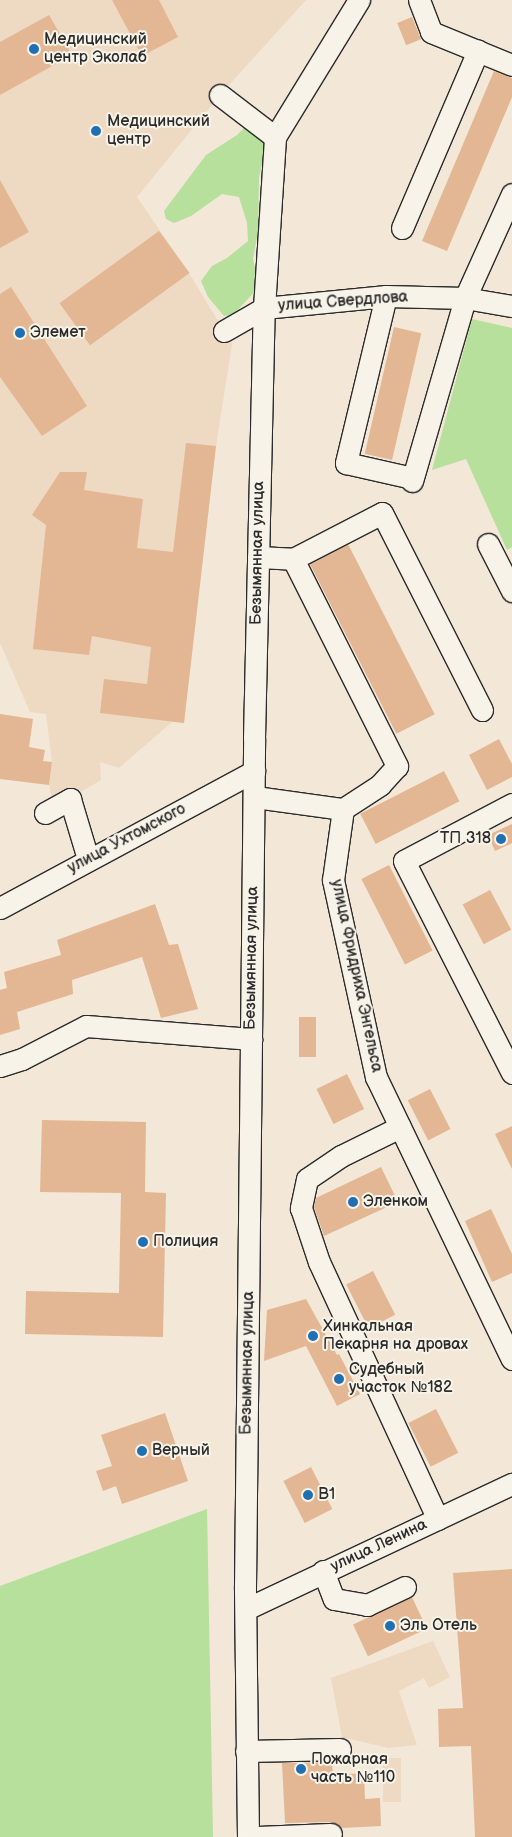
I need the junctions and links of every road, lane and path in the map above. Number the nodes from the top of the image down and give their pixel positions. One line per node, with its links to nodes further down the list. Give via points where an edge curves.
1 (359, 0): 6 (street)
2 (419, 0): 3 (street, via 431,32)
3 (478, 51): 4 (street); 8 (street)
4 (512, 65)
5 (220, 95): 6 (street)
6 (275, 137): 12 (street, Безымянная улица)
7 (512, 194): 10 (street)
8 (402, 228)
9 (386, 296): 10 (street, улица Свердлова); 10 (street, via 346,463 412,480); 12 (street, улица Свердлова)
10 (464, 298): 11 (street, улица Свердлова)
11 (512, 306)
12 (264, 308): 13 (street); 15 (street, Безымянная улица)
13 (224, 331)
14 (488, 544): 17 (street)
15 (258, 557): 16 (street); 19 (street, Безымянная улица)
16 (293, 559): 18 (street, via 382,513); 22 (street, via 397,766 380,784)
17 (512, 592)
18 (482, 710)
19 (254, 771): 20 (street, Безымянная улица); 24 (street, улица Ухтомского)
20 (254, 797): 22 (street); 26 (street, Безымянная улица)
21 (512, 804): 28 (street, via 404,861)
22 (343, 809): 29 (street, улица Фридриха Энгельса, via 333,880 376,1077)
23 (45, 813): 24 (street, via 70,799)
24 (88, 860): 25 (street, улица Ухтомского)
25 (0, 908)
26 (251, 1039): 27 (street, via 86,1026 22,1059); 35 (street, Безымянная улица)
27 (0, 1066)
28 (512, 1073)
29 (400, 1127): 30 (street, улица Фридриха Энгельса); 32 (street, via 341,1156 307,1180 300,1208 319,1262)
30 (512, 1360)
31 (512, 1484): 32 (street, улица Ленина)
32 (438, 1519): 33 (street, улица Ленина)
33 (323, 1571): 34 (street, via 334,1599 367,1605); 35 (street, улица Ленина)
34 (405, 1587)
35 (246, 1609): 37 (street, Безымянная улица)
36 (340, 1748): 37 (street)
37 (246, 1751): 39 (street, Безымянная улица)
38 (330, 1834): 40 (street)
39 (248, 1837)
40 (256, 1837)

